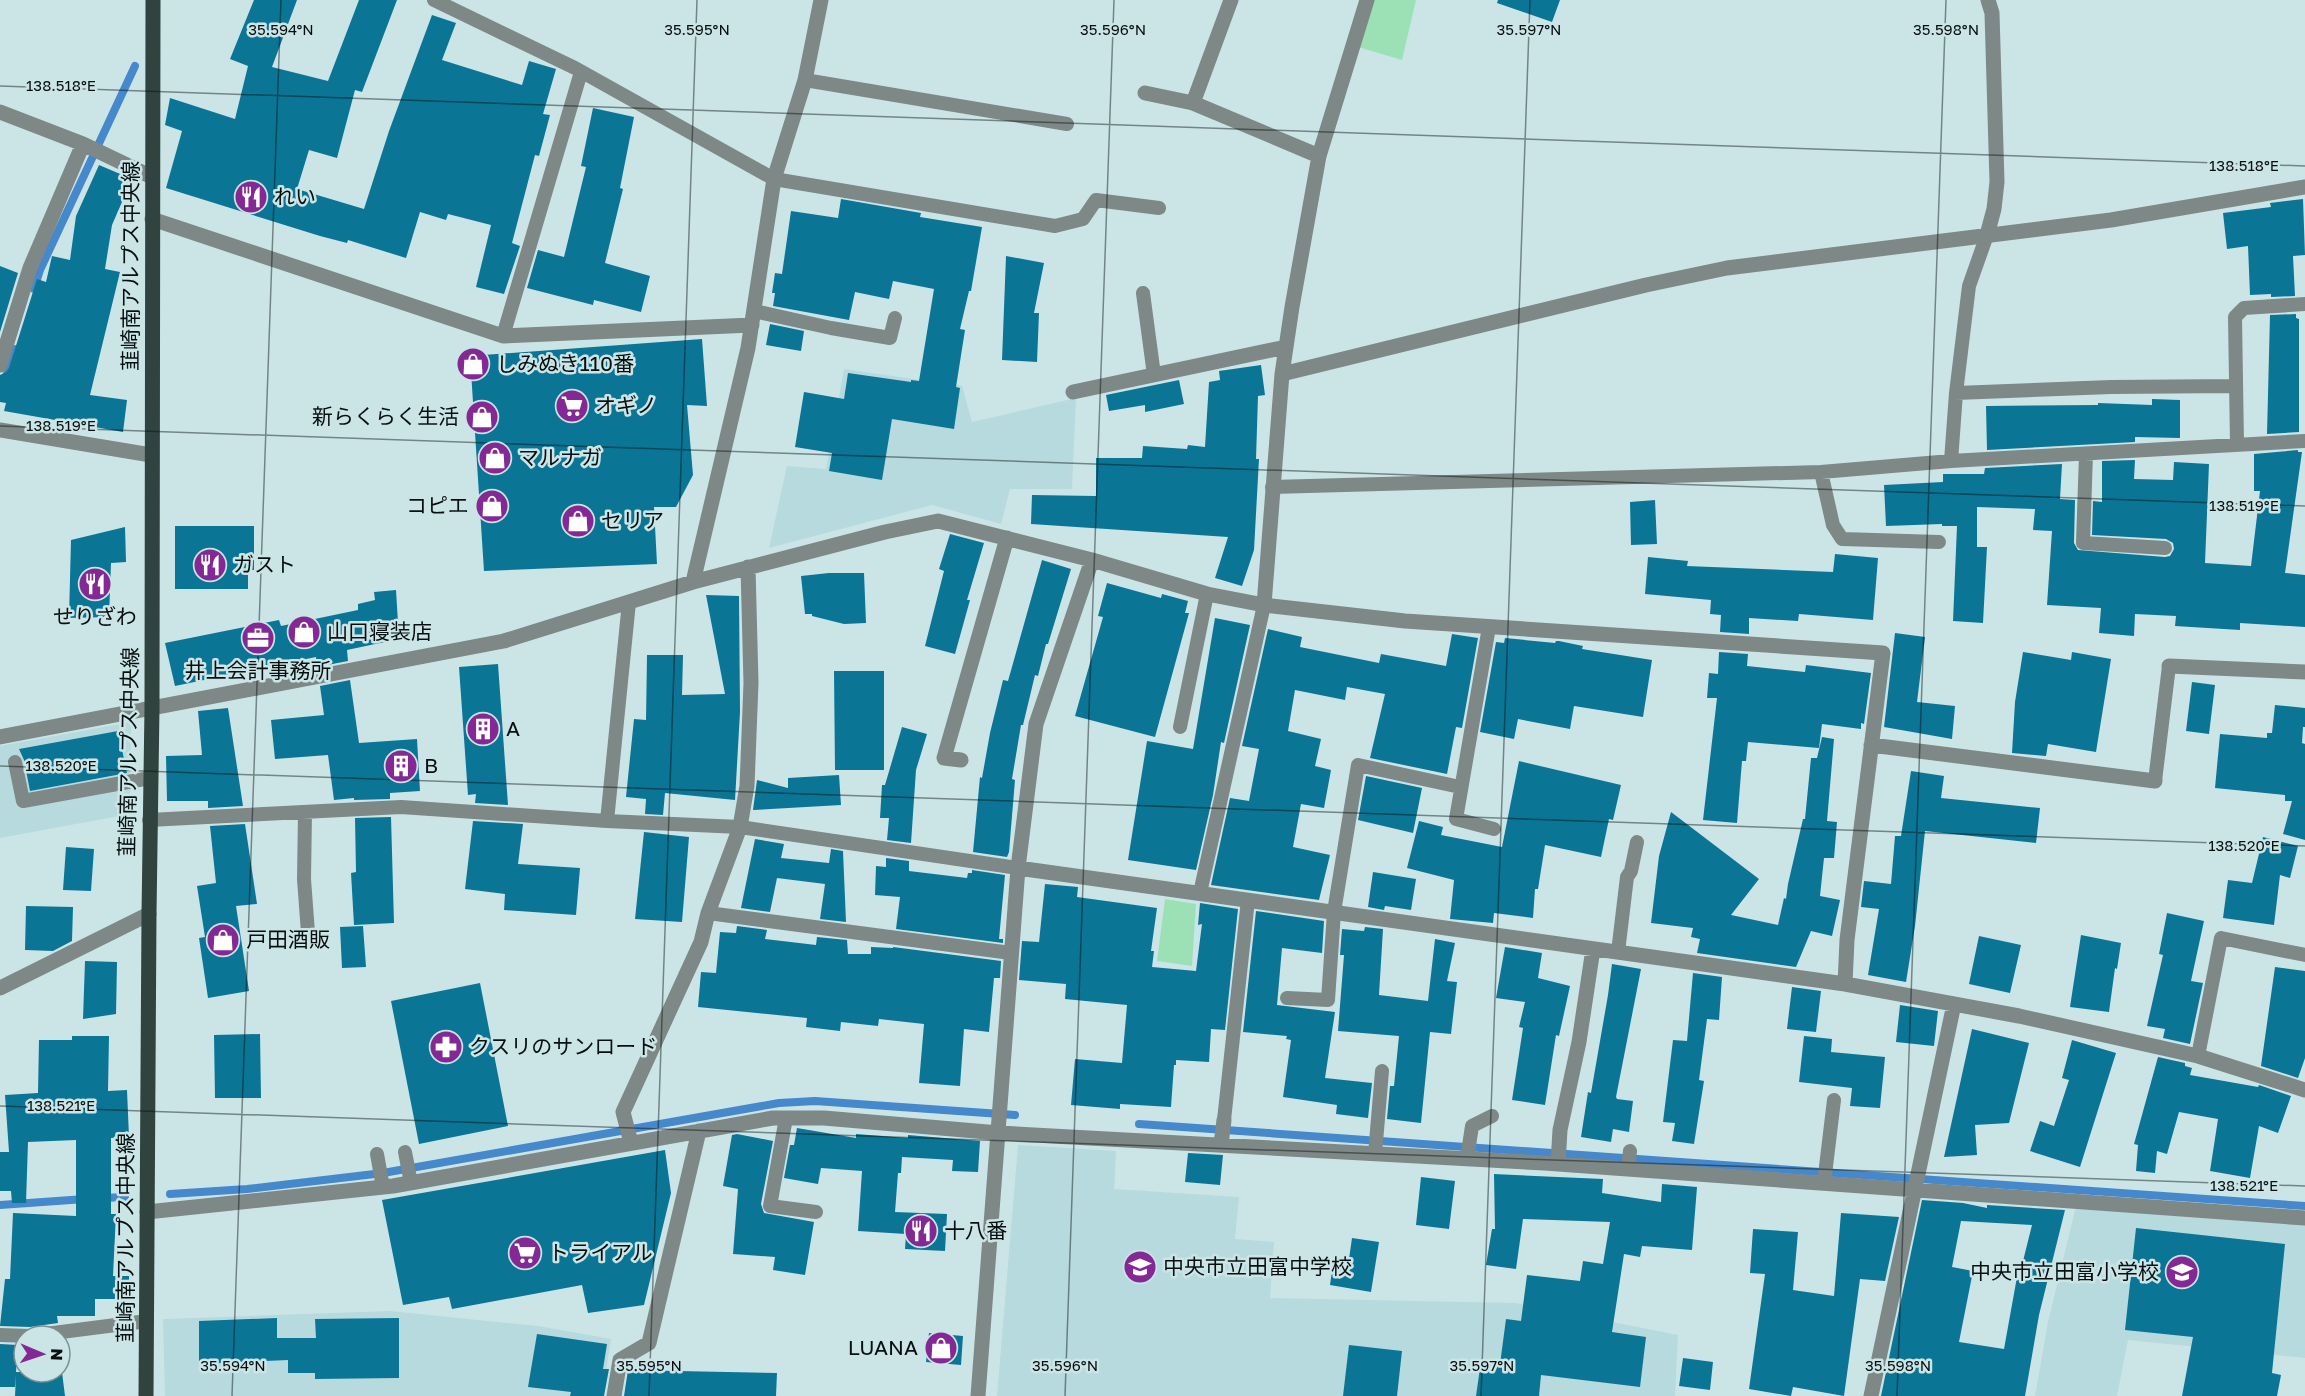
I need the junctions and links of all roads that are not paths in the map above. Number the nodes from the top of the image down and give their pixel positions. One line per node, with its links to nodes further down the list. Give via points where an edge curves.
1 (153, 0): 15 (main road, 韮崎南アルプス中央線)
2 (434, 0): 7 (lane)
3 (821, 0): 8 (street)
4 (1231, 0): 10 (street)
5 (1367, 0): 14 (street)
6 (1988, 0): 20 (street, via 1992,13 1996,182)
7 (581, 72): 16 (lane); 25 (lane)
8 (805, 80): 12 (lane); 16 (street)
9 (1145, 93): 10 (street)
10 (1193, 104): 14 (street)
11 (0, 112): 13 (street)
12 (1066, 124)
13 (84, 144): 15 (street); 27 (street, via 30,268)
14 (1319, 156): 26 (street)
15 (152, 177): 19 (main road, 韮崎南アルプス中央線)
16 (774, 179): 18 (lane, via 1055,226 1083,219 1096,200); 23 (street)
17 (2305, 187): 20 (street, via 2111,220)
18 (1159, 208)
19 (152, 219): 25 (street); 37 (main road, 韮崎南アルプス中央線)
20 (1987, 235): 28 (street, via 1727,268); 32 (lane, via 1969,286)
21 (1143, 293): 29 (lane)
22 (2305, 304): 30 (lane, via 2244,308 2235,317)
23 (753, 318): 24 (lane, via 890,338); 25 (street); 46 (street)
24 (895, 318)
25 (502, 336)
26 (1286, 347): 28 (street); 29 (street)
27 (0, 365)
28 (1282, 374): 40 (street)
29 (1154, 375): 31 (street)
30 (2235, 386): 32 (lane); 35 (lane)
31 (1073, 392)
32 (1956, 393): 38 (lane)
33 (0, 430): 37 (street)
34 (2305, 441): 35 (lane)
35 (2237, 444): 36 (lane)
36 (2086, 454): 38 (lane); 43 (lane, via 2083,543)
37 (151, 455): 53 (main road, 韮崎南アルプス中央線)
38 (1951, 461): 39 (lane)
39 (1821, 472): 40 (lane); 42 (lane, via 1833,525 1842,539)
40 (1272, 487): 49 (street)
41 (1007, 538): 44 (street); 45 (street, via 938,521); 57 (street, via 944,758)
42 (1939, 542)
43 (2165, 548)
44 (1092, 560): 47 (street); 68 (street, via 1036,724)
45 (748, 567): 46 (street); 65 (street, via 751,683 747,786)
46 (693, 582): 48 (street)
47 (1207, 594): 49 (street); 54 (lane)
48 (629, 602): 53 (street, via 504,641); 64 (lane)
49 (1264, 605): 50 (street); 69 (lane)
50 (1489, 627): 56 (street, via 1883,652); 61 (lane)
51 (2169, 666): 52 (street); 60 (lane)
52 (2305, 672)
53 (152, 708): 55 (street); 59 (main road, 韮崎南アルプス中央線)
54 (1180, 727)
55 (0, 737)
56 (1871, 745): 60 (street); 79 (street)
57 (961, 760)
58 (15, 762): 59 (lane, via 23,801)
59 (150, 778): 63 (main road, 韮崎南アルプス中央線)
60 (2155, 781)
61 (1460, 787): 66 (lane, via 1456,819); 71 (lane, via 1358,765)
62 (305, 812): 63 (lane); 64 (lane, via 401,807); 74 (lane)
63 (149, 820): 73 (main road, 韮崎南アルプス中央線)
64 (607, 822): 65 (lane)
65 (740, 827): 68 (lane); 72 (street)
66 (1494, 829)
67 (1637, 842): 77 (lane, via 1627,877)
68 (1018, 868): 69 (street); 76 (street)
69 (1200, 893): 70 (street)
70 (1248, 900): 71 (street); 89 (lane)
71 (1334, 912): 75 (street); 81 (lane, via 1328,1000)
72 (708, 913): 76 (lane); 93 (street, via 701,942 623,1112)
73 (148, 914): 80 (street); 105 (main road, 韮崎南アルプス中央線)
74 (308, 933)
75 (1593, 949): 77 (street); 99 (street)
76 (1011, 952): 90 (street)
77 (1618, 952): 79 (street)
78 (2305, 955): 83 (lane, via 2221,938)
79 (1845, 984): 82 (street)
80 (0, 988)
81 (1287, 998)
82 (1954, 1004): 83 (street); 104 (street)
83 (2198, 1056): 85 (street)
84 (1382, 1071): 96 (lane)
85 (2305, 1090)
86 (1834, 1100): 101 (lane)
87 (1492, 1116): 98 (lane, via 1472,1126)
88 (786, 1118): 90 (street); 91 (street); 106 (lane, via 770,1206)
89 (1224, 1120): 92 (street)
90 (999, 1128): 92 (street); 112 (street)
91 (699, 1131): 93 (street); 111 (street, via 649,1343 620,1360)
92 (1222, 1141): 96 (street)
93 (631, 1142): 102 (street)
94 (1630, 1151): 100 (lane)
95 (405, 1152): 102 (lane)
96 (1376, 1152): 98 (street)
97 (377, 1154): 103 (lane)
98 (1467, 1158): 99 (street)
99 (1558, 1163): 100 (street)
100 (1628, 1168): 101 (street)
101 (1824, 1181): 104 (street)
102 (411, 1183): 103 (street)
103 (383, 1187): 105 (street)
104 (1915, 1187): 107 (street); 113 (street)
105 (147, 1212): 108 (main road, 韮崎南アルプス中央線)
106 (816, 1212)
107 (2305, 1218)
108 (147, 1321): 109 (lane, via 30,1336); 110 (main road, 韮崎南アルプス中央線)
109 (0, 1335)
110 (146, 1396)
111 (614, 1396)
112 (978, 1396)
113 (1871, 1396)

